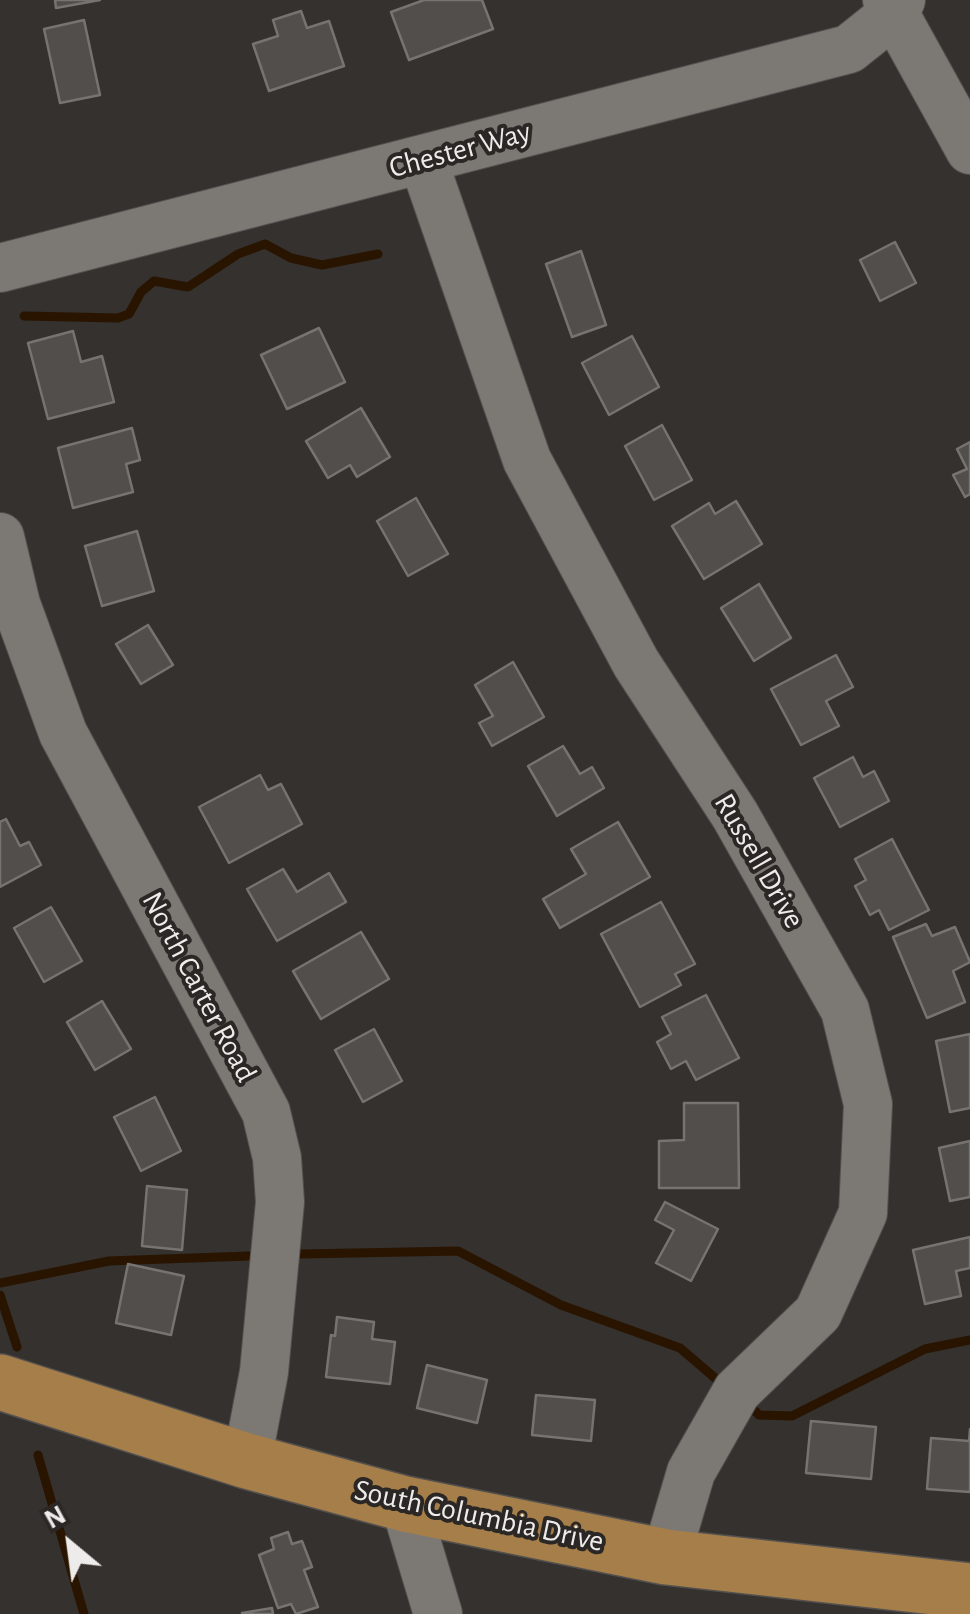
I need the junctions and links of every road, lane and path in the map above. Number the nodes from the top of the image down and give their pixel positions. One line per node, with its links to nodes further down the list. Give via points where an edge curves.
1 (894, 4): 2 (street); 3 (street, Chester Way, via 848,49)
2 (970, 150)
3 (422, 160): 4 (street, Chester Way); 9 (street, Russell Drive, via 527,460 636,664 735,815 845,1010 868,1104 862,1213 826,1296 818,1313 737,1391 691,1472)
4 (0, 268)
5 (0, 537): 7 (street, North Carter Road, via 16,604 63,733 266,1112 280,1202 264,1372)
6 (0, 1382): 7 (main road, South Columbia Drive)
7 (247, 1461): 8 (main road, South Columbia Drive)
8 (406, 1504): 9 (main road, South Columbia Drive); 11 (street)
9 (666, 1557): 10 (main road, South Columbia Drive)
10 (970, 1591)
11 (438, 1614)

